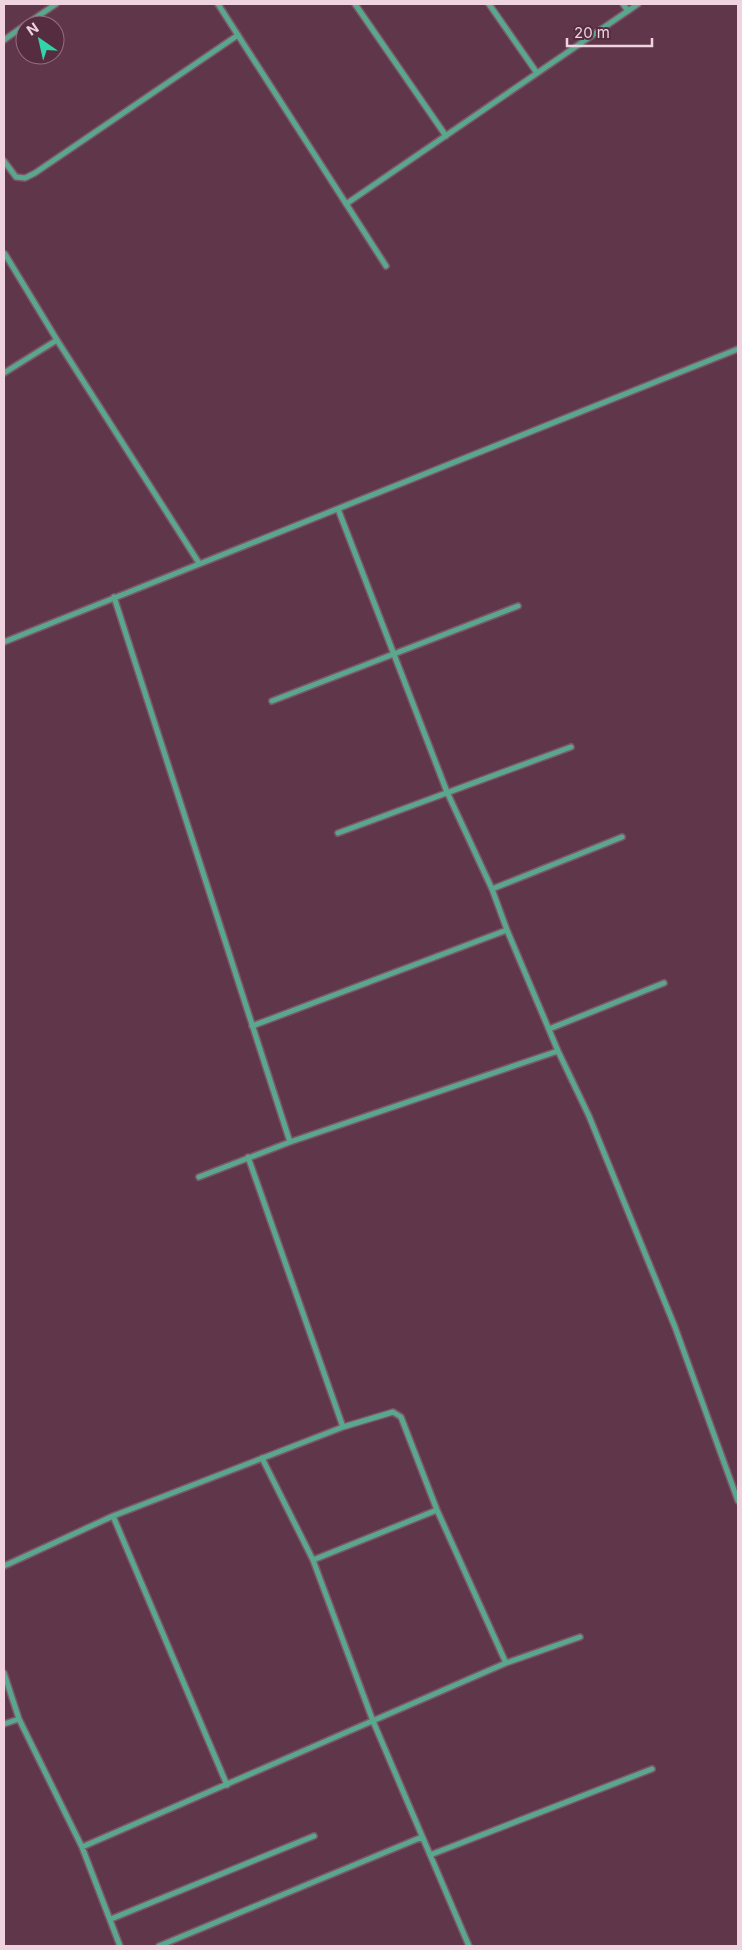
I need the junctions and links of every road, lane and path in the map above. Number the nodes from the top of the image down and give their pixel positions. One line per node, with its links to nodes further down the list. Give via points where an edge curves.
1 (56, 4): 8 (street)
2 (218, 4): 10 (street)
3 (355, 4): 13 (street)
4 (489, 4): 12 (street)
5 (623, 4): 7 (street)
6 (638, 4): 7 (street)
7 (628, 11): 12 (street)
8 (40, 15)
9 (15, 32): 11 (street)
10 (238, 35): 14 (street, via 35,173 25,178 16,177); 15 (street)
11 (4, 40)
12 (537, 73): 13 (street)
13 (446, 136): 15 (street)
14 (4, 161)
15 (346, 204): 17 (street)
16 (5, 254): 18 (street)
17 (386, 266)
18 (57, 340): 20 (street); 22 (street)
19 (738, 348): 21 (street)
20 (4, 373)
21 (338, 509): 22 (street); 26 (street)
22 (199, 563): 23 (street)
23 (114, 597): 25 (street); 35 (street)
24 (518, 606): 26 (street)
25 (4, 642)
26 (395, 654): 27 (street); 29 (street)
27 (272, 701)
28 (571, 747): 29 (street)
29 (447, 792): 30 (street); 32 (street)
30 (338, 833)
31 (622, 837): 32 (street)
32 (492, 889): 33 (street)
33 (507, 930): 35 (street); 36 (street)
34 (664, 983): 36 (street)
35 (252, 1026): 38 (street)
36 (549, 1030): 37 (street)
37 (558, 1051): 38 (street); 43 (street, via 589,1116 675,1326)
38 (290, 1142): 39 (street)
39 (248, 1157): 40 (street); 41 (street)
40 (199, 1177)
41 (343, 1427): 42 (street); 44 (street, via 384,1413 397,1413)
42 (262, 1458): 45 (street); 46 (street)
43 (738, 1502)
44 (437, 1510): 46 (street); 49 (street)
45 (113, 1516): 47 (street); 55 (street)
46 (313, 1560): 52 (street)
47 (4, 1566)
48 (580, 1637): 49 (street)
49 (506, 1664): 52 (street)
50 (4, 1673): 51 (street)
51 (19, 1718): 53 (street); 58 (street)
52 (374, 1721): 55 (street); 57 (street)
53 (4, 1724)
54 (652, 1769): 59 (street)
55 (227, 1784): 58 (street)
56 (314, 1836): 60 (street)
57 (422, 1837): 59 (street); 62 (street)
58 (82, 1848): 60 (street)
59 (430, 1854): 63 (street)
60 (111, 1919): 61 (street)
61 (120, 1946)
62 (159, 1946)
63 (469, 1946)

